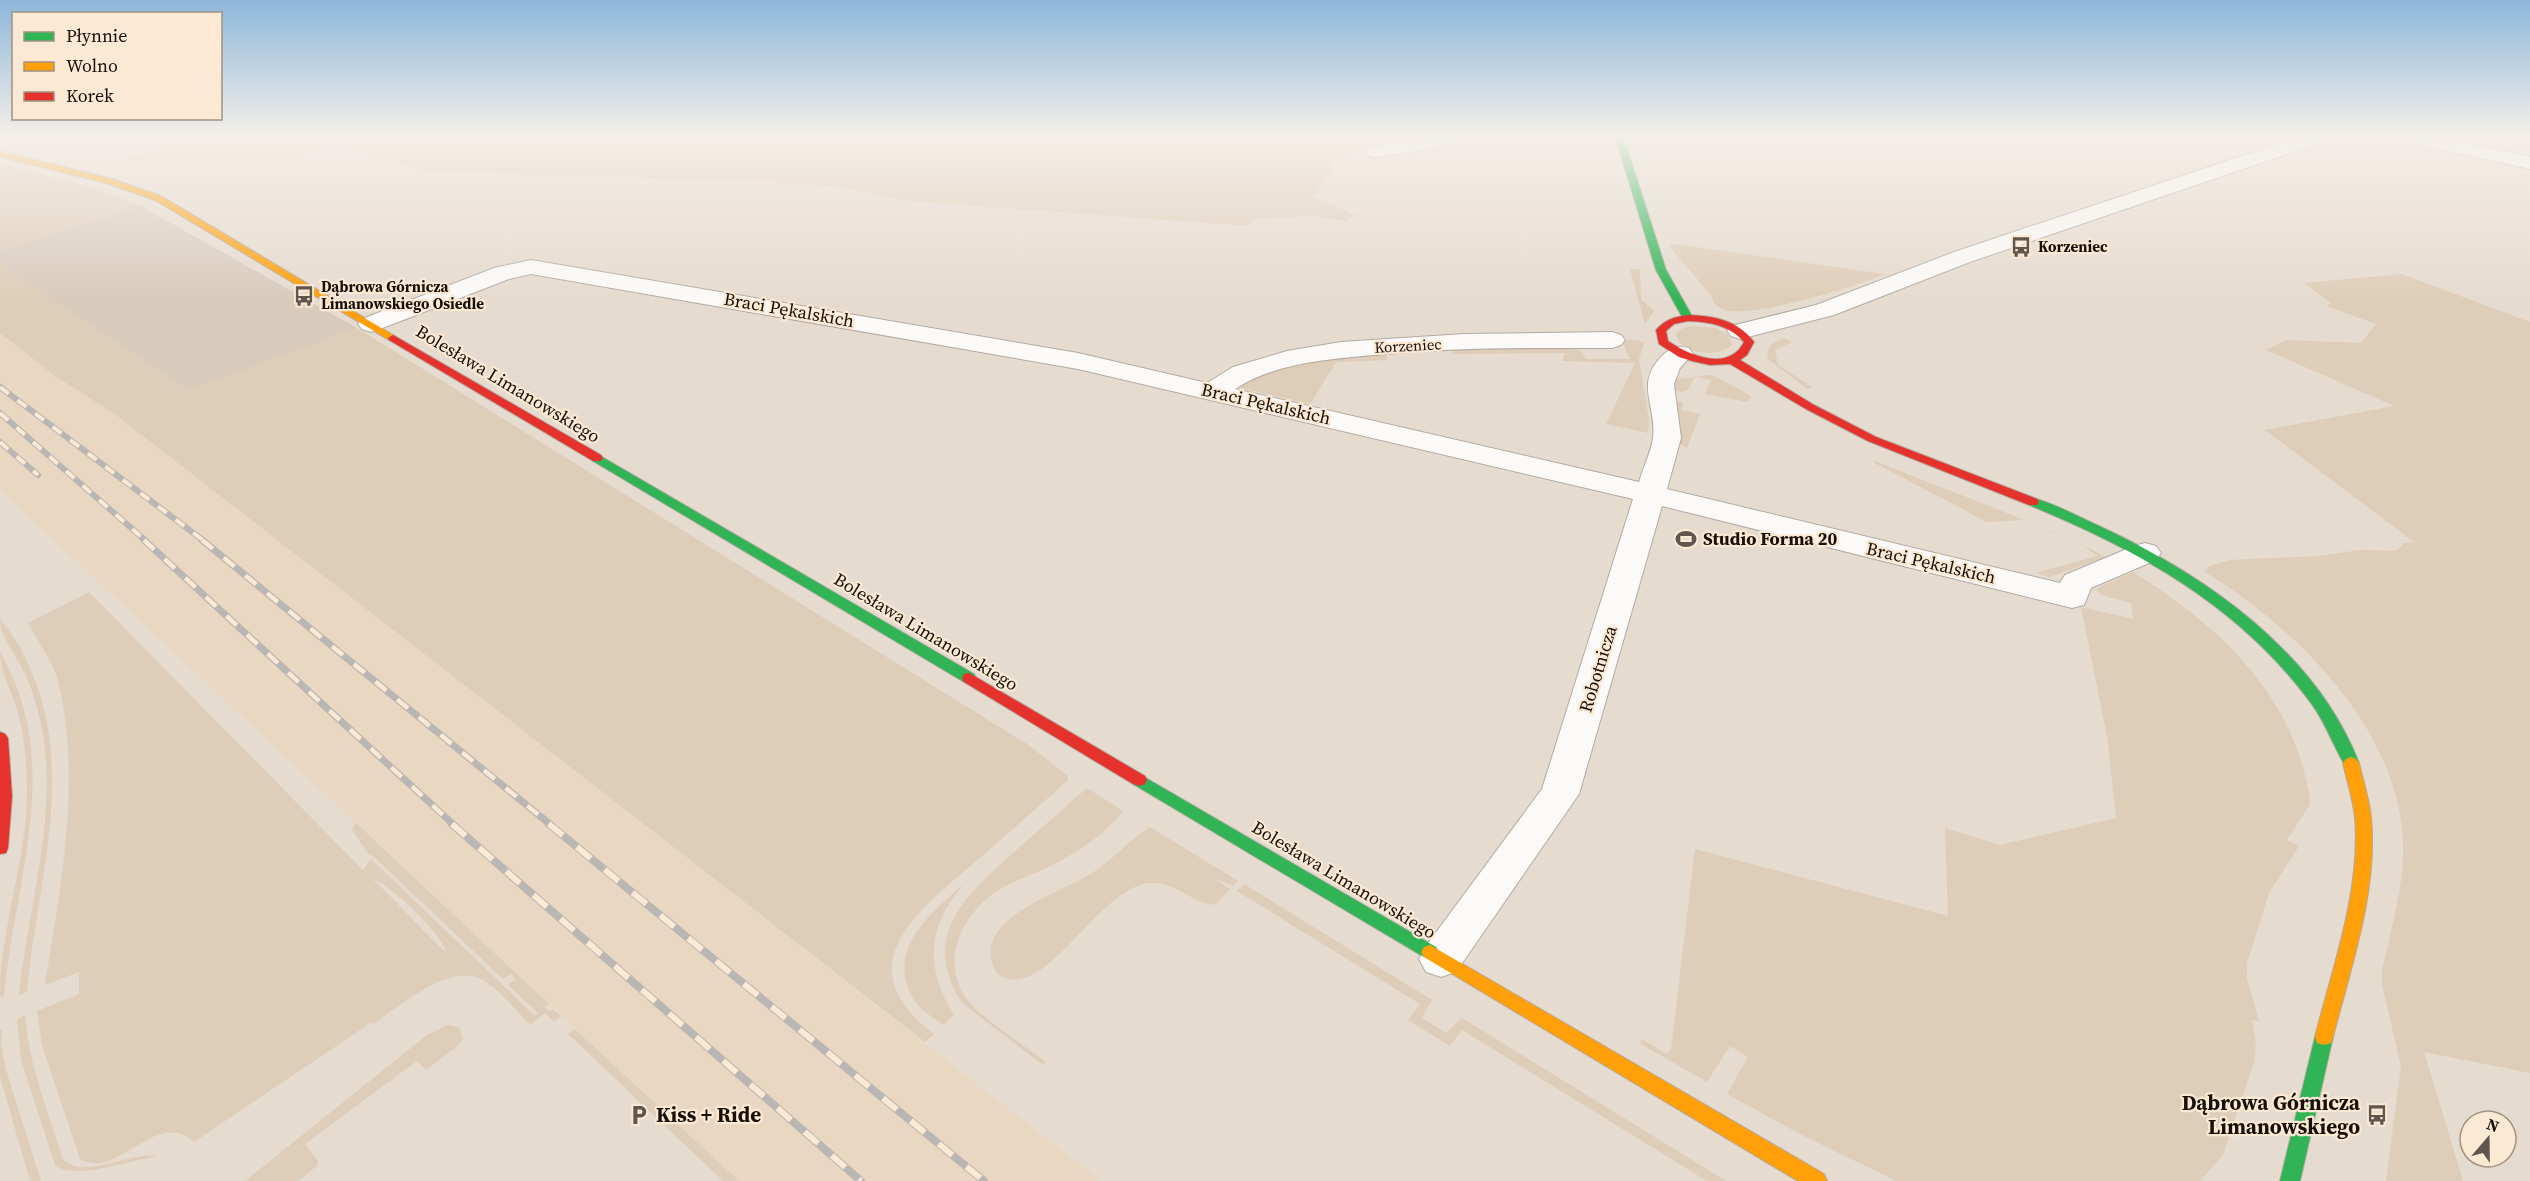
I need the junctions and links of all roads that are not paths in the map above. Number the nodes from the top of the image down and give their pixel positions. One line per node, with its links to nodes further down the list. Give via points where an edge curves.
1 (144, 191): 5 (street, Bolesława Limanowskiego)
2 (1636, 191): 4 (street, via 1661,270)
3 (2157, 191): 6 (street, via 1962,257 1825,310)
4 (1688, 318): 6 (street, via 1715,320); 8 (street, via 1667,324 1660,334 1666,346)
5 (371, 324): 10 (street, Braci Pękalskich, via 502,273 531,267 1019,349); 15 (street, Bolesława Limanowskiego)
6 (1740, 331): 9 (street, via 1749,346)
7 (1612, 340): 10 (street, Korzeniec, via 1463,343 1329,352 1237,374)
8 (1680, 354): 9 (street, via 1708,361); 11 (street, Robotnicza, via 1666,366 1660,382 1667,438)
9 (1730, 359): 12 (street, via 1877,441 2048,507)
10 (1213, 391): 11 (street, Braci Pękalskich)
11 (1651, 494): 12 (street, Braci Pękalskich, via 2072,597 2077,582); 15 (street, Robotnicza, via 1560,794)
12 (2145, 554): 17 (street, via 2227,608 2288,664 2340,737 2360,795 2364,848 2360,883)
13 (0, 738): 14 (street, via 4,796)
14 (0, 848)
15 (1441, 959): 16 (street, Bolesława Limanowskiego)
16 (1817, 1181)
17 (2290, 1181)

